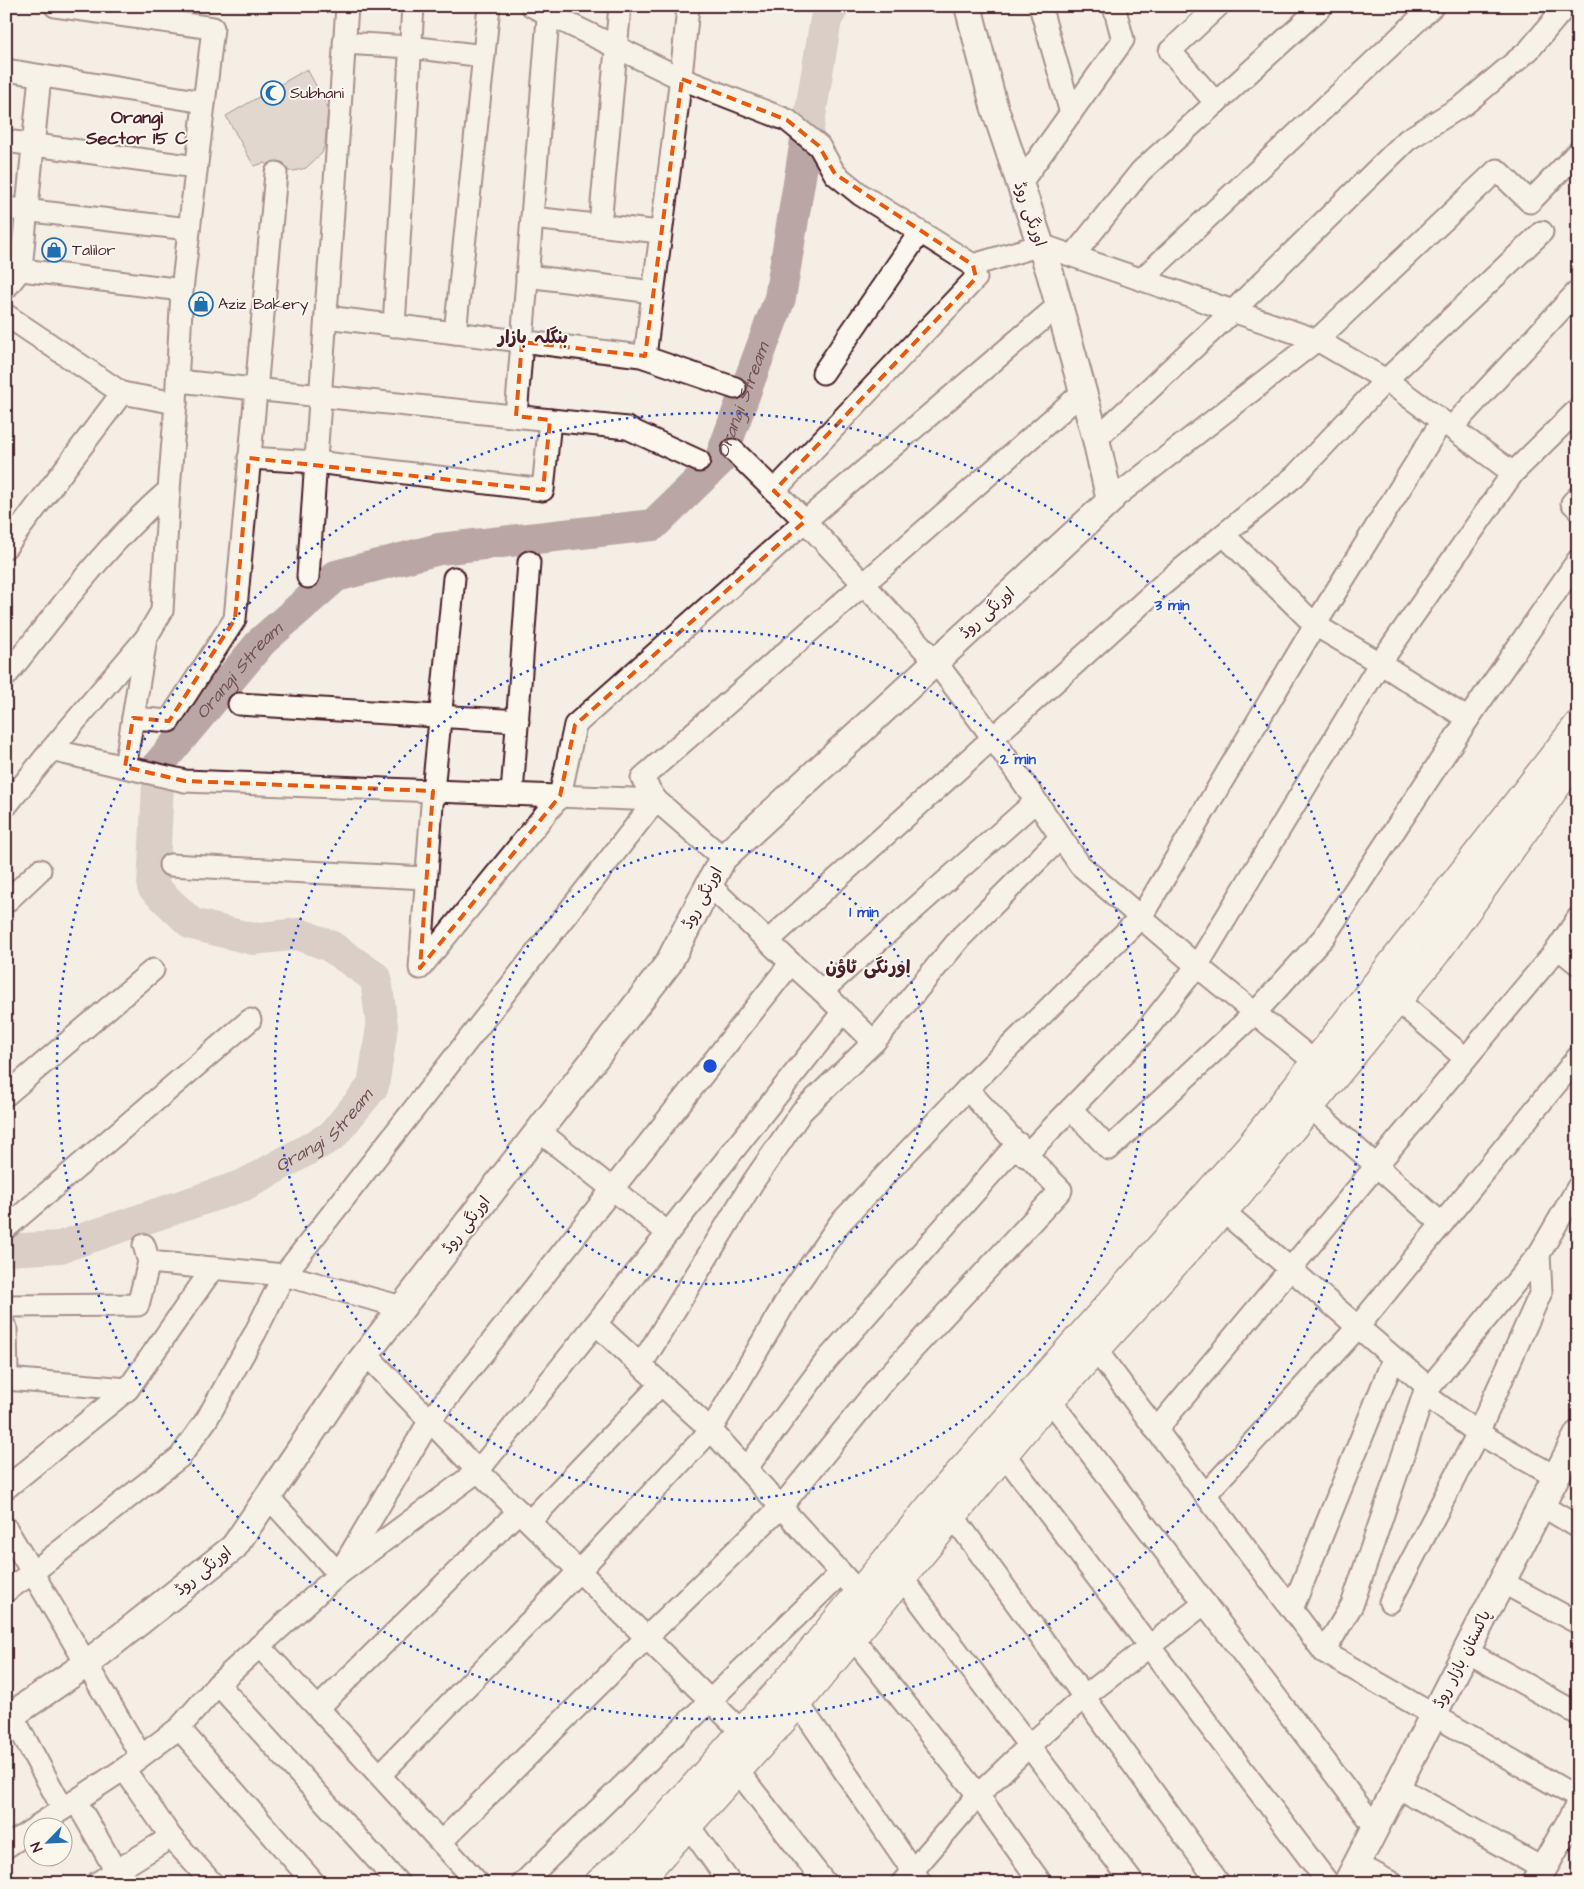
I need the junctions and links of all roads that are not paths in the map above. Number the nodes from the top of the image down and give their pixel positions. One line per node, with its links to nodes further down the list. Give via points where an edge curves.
1 (55, 6): 15 (street)
2 (347, 6): 16 (street)
3 (413, 6): 17 (street)
4 (489, 6): 19 (street)
5 (620, 6): 18 (street)
6 (688, 6): 22 (street)
7 (968, 6): 31 (street, اورنگی روڈ, via 994,106)
8 (1040, 6): 25 (street)
9 (1114, 6): 25 (street, via 1123,40)
10 (1218, 6): 24 (street, via 1170,51)
11 (1322, 6): 24 (street)
12 (1433, 6): 44 (street)
13 (1566, 6): 50 (street, via 1529,50 1465,104 1407,140)
14 (543, 8): 18 (street); 33 (street)
15 (88, 9): 23 (street, via 213,28)
16 (344, 43): 17 (street); 52 (street)
17 (410, 47): 19 (street); 53 (street)
18 (616, 47): 22 (street); 34 (street)
19 (484, 56): 54 (street)
20 (6, 70): 21 (street)
21 (40, 76): 23 (street); 27 (street)
22 (682, 79): 36 (street); 37 (street, via 787,120 820,146 835,174 861,195)
23 (204, 102): 29 (street)
24 (1216, 102): 40 (street, via 1141,171)
25 (1071, 113): 31 (street)
26 (6, 141): 27 (street)
27 (34, 146): 29 (street); 32 (street)
28 (1578, 152): 55 (street, via 1530,202 1497,170)
29 (196, 167): 35 (street)
30 (276, 173): 62 (street)
31 (1020, 184): 39 (street, اورنگی روڈ)
32 (17, 210): 35 (street); 42 (street)
33 (532, 218): 34 (street); 43 (street)
34 (600, 225): 36 (street)
35 (189, 229): 46 (street)
36 (660, 232): 48 (street)
37 (920, 232): 41 (street); 58 (street)
38 (1542, 232): 59 (street)
39 (1041, 245): 40 (street); 41 (street); 49 (street, اورنگی روڈ)
40 (1073, 256): 44 (street)
41 (972, 265): 78 (street, via 976,278)
42 (14, 269): 45 (street); 46 (street)
43 (527, 276): 48 (street); 56 (street)
44 (1142, 279): 50 (street)
45 (6, 288)
46 (182, 290): 60 (street)
47 (1578, 291): 70 (street)
48 (653, 292): 57 (street)
49 (1059, 305): 63 (street, اورنگی روڈ); 82 (street)
50 (1234, 310): 55 (street); 71 (street)
51 (6, 315): 64 (street)
52 (326, 317): 53 (street); 65 (street)
53 (394, 326): 54 (street)
54 (455, 333): 56 (street)
55 (1317, 340): 59 (street); 80 (street)
56 (522, 342): 57 (street); 68 (street)
57 (645, 357): 61 (street)
58 (823, 373)
59 (1386, 380): 70 (street); 83 (street, via 1295,476)
60 (178, 381): 62 (street); 66 (street)
61 (735, 388)
62 (255, 389): 65 (street); 73 (street)
63 (1083, 392): 71 (street, اورنگی روڈ); 89 (street)
64 (122, 394): 66 (street); 84 (street)
65 (320, 396): 68 (street); 75 (street)
66 (176, 403): 77 (street)
67 (1578, 409): 76 (street)
68 (516, 416): 69 (street)
69 (550, 420): 74 (street, via 627,428); 75 (street, via 543,490)
70 (1447, 424): 76 (street); 90 (street)
71 (1096, 439): 80 (street, اورنگی روڈ)
72 (733, 450): 78 (street)
73 (249, 458): 75 (street); 97 (street, via 235,619 169,721)
74 (699, 461)
75 (316, 462): 87 (street)
76 (1513, 473): 93 (street)
77 (169, 490): 91 (street, via 162,611); 94 (street, via 141,513 107,549)
78 (774, 491): 82 (street)
79 (1578, 497): 81 (street, via 1572,503)
80 (1110, 501): 92 (street, اورنگی روڈ)
81 (1578, 508)
82 (805, 521): 89 (street); 107 (street, via 575,725)
83 (1224, 535): 90 (street); 101 (street, via 1161,586)
84 (6, 547)
85 (1578, 560): 98 (street)
86 (529, 562): 99 (street)
87 (308, 577)
88 (454, 578): 96 (street)
89 (862, 584): 92 (street); 108 (street, via 642,778)
90 (1315, 625): 93 (street); 118 (street)
91 (146, 638): 97 (street); 102 (street)
92 (935, 661): 101 (street); 112 (street, اورنگی روڈ)
93 (1380, 663): 98 (street); 124 (street)
94 (6, 676)
95 (239, 704): 96 (street)
96 (440, 717): 99 (street); 105 (street)
97 (132, 718): 104 (street)
98 (1468, 719): 129 (street, via 1324,937)
99 (518, 721): 106 (street)
100 (1578, 724): 134 (main road)
101 (993, 738): 109 (street); 120 (street)
102 (52, 750): 104 (street); 110 (street)
103 (1575, 765): 127 (main road, via 1435,954)
104 (125, 767): 105 (street, via 185,781)
105 (433, 791): 106 (street); 115 (street)
106 (512, 794): 107 (street)
107 (560, 796): 108 (street); 115 (street, via 420,968)
108 (656, 800): 112 (street); 151 (street)
109 (1036, 801): 111 (street); 126 (street)
110 (6, 806)
111 (1062, 837): 118 (street, via 1080,865); 131 (street, via 960,937)
112 (723, 858): 116 (street, اورنگی روڈ)
113 (170, 865): 115 (street)
114 (40, 870): 117 (street)
115 (426, 878)
116 (708, 884): 120 (street); 139 (street, اورنگی روڈ, via 668,964)
117 (6, 902)
118 (1142, 917): 124 (street); 135 (street)
119 (1578, 918): 121 (street)
120 (768, 941): 122 (street)
121 (1558, 948): 123 (street); 133 (street)
122 (791, 963): 126 (street); 143 (street)
123 (1578, 964)
124 (1197, 966): 129 (street); 138 (street, via 1144,1032)
125 (153, 970): 136 (street)
126 (822, 991): 128 (street)
127 (1397, 1000): 133 (street); 137 (main road)
128 (843, 1012): 131 (street); 147 (street)
129 (1256, 1012): 134 (street); 138 (street, via 1110,1149)
130 (250, 1020): 146 (street)
131 (874, 1042): 160 (street, via 802,1111 753,1182)
132 (1578, 1057): 145 (street)
133 (1465, 1058): 141 (street)
134 (1315, 1062): 191 (main road, via 1251,1145 939,1496)
135 (967, 1089): 140 (street); 167 (street, via 840,1223 789,1296)
136 (6, 1095)
137 (1310, 1107): 141 (street); 144 (main road)
138 (1071, 1108): 140 (street)
139 (539, 1131): 143 (street); 153 (street, اورنگی روڈ)
140 (1022, 1149): 172 (street, via 826,1361); 179 (street, via 1061,1190 887,1377)
141 (1375, 1165): 145 (street); 150 (street)
142 (1578, 1187): 148 (street)
143 (614, 1190): 147 (street); 166 (street)
144 (1223, 1211): 150 (street); 157 (main road)
145 (1442, 1224): 156 (street)
146 (6, 1228)
147 (668, 1233): 154 (street)
148 (1539, 1254): 164 (street); 169 (street, via 1541,1292)
149 (213, 1268): 151 (street); 152 (street, via 146,1253 138,1305); 163 (street)
150 (1289, 1268): 156 (street); 168 (street)
151 (284, 1275): 153 (street); 185 (street, via 207,1419 180,1456)
152 (6, 1306)
153 (402, 1307): 158 (street, اورنگی روڈ)
154 (596, 1324): 160 (street); 173 (street)
155 (6, 1328): 161 (street)
156 (1357, 1328): 159 (street); 176 (street)
157 (1096, 1350): 165 (main road); 168 (street)
158 (366, 1354): 166 (street); 177 (street, اورنگی روڈ)
159 (1393, 1360): 164 (street); 194 (street)
160 (641, 1365): 162 (street)
161 (7, 1379): 163 (street)
162 (661, 1384): 167 (street); 180 (street)
163 (128, 1389): 175 (street)
164 (1426, 1391): 169 (street); 201 (street, via 1352,1605)
165 (1050, 1400): 171 (main road); 193 (street)
166 (430, 1420): 173 (street); 187 (street)
167 (711, 1430): 172 (street); 184 (street)
168 (1156, 1430): 176 (street)
169 (1478, 1433): 174 (street); 192 (street)
170 (1578, 1434): 174 (street, پاکستان بازار روڈ)
171 (1004, 1454): 181 (main road); 199 (street)
172 (746, 1469): 179 (street)
173 (478, 1471): 180 (street); 187 (street)
174 (1556, 1477): 178 (street, پاکستان بازار روڈ)
175 (6, 1488)
176 (1205, 1495): 194 (street)
177 (268, 1497): 187 (street); 202 (street, اورنگی روڈ, via 234,1547)
178 (1541, 1506): 182 (street); 189 (street, پاکستان بازار روڈ)
179 (781, 1508): 186 (street); 196 (street)
180 (525, 1516): 184 (street); 207 (street)
181 (953, 1516): 188 (main road); 204 (street)
182 (1578, 1527)
183 (6, 1528): 185 (street)
184 (580, 1570): 196 (street); 217 (street)
185 (32, 1573): 190 (street); 202 (street)
186 (841, 1573): 191 (street); 205 (street)
187 (339, 1574): 198 (street)
188 (902, 1578): 197 (main road); 213 (street)
189 (1502, 1582): 195 (street); 200 (street, پاکستان بازار روڈ)
190 (6, 1591)
191 (859, 1593): 212 (main road)
192 (1390, 1602)
193 (1205, 1603): 199 (street); 225 (street)
194 (1292, 1609): 201 (street)
195 (1578, 1624)
196 (647, 1637): 205 (street); 228 (street)
197 (852, 1637): 206 (main road); 219 (street)
198 (259, 1646): 203 (street); 207 (street)
199 (1149, 1647): 204 (street); 247 (street)
200 (1466, 1650): 208 (street); 209 (street, پاکستان بازار روڈ)
201 (1324, 1652): 209 (street)
202 (85, 1665): 210 (street, اورنگی روڈ); 214 (street)
203 (218, 1684): 211 (street); 237 (street)
204 (1084, 1697): 213 (street); 246 (street)
205 (710, 1700): 212 (street); 239 (street)
206 (798, 1703): 216 (main road); 233 (street)
207 (318, 1708): 217 (street)
208 (1578, 1714)
209 (1433, 1716): 218 (street, پاکستان بازار روڈ); 220 (street)
210 (9, 1717): 221 (street)
211 (179, 1728): 214 (street); 236 (street)
212 (742, 1732): 240 (main road, via 643,1844)
213 (1029, 1746): 219 (street); 245 (street)
214 (141, 1756): 215 (street)
215 (124, 1769): 221 (street); 227 (street)
216 (737, 1770): 224 (main road); 243 (street)
217 (380, 1775): 228 (street)
218 (1396, 1786): 225 (street, پاکستان بازار روڈ); 231 (street)
219 (978, 1796): 233 (street); 244 (street)
220 (1578, 1798)
221 (70, 1805): 223 (street); 232 (street)
222 (1578, 1808): 231 (street)
223 (53, 1816)
224 (688, 1825): 241 (main road); 242 (street)
225 (1375, 1827): 230 (street, پاکستان بازار روڈ)
226 (22, 1837): 229 (street)
227 (171, 1837): 232 (street); 235 (street)
228 (441, 1842): 238 (street)
229 (6, 1847)
230 (1352, 1873): 248 (street)
231 (1539, 1876)
232 (121, 1877): 234 (street)
233 (912, 1879)
234 (97, 1883)
235 (212, 1883)
236 (314, 1883)
237 (398, 1883)
238 (478, 1883)
239 (523, 1883)
240 (599, 1883)
241 (636, 1883)
242 (730, 1883)
243 (825, 1883)
244 (1041, 1883)
245 (1133, 1883)
246 (1219, 1883)
247 (1328, 1883)
248 (1392, 1883)

